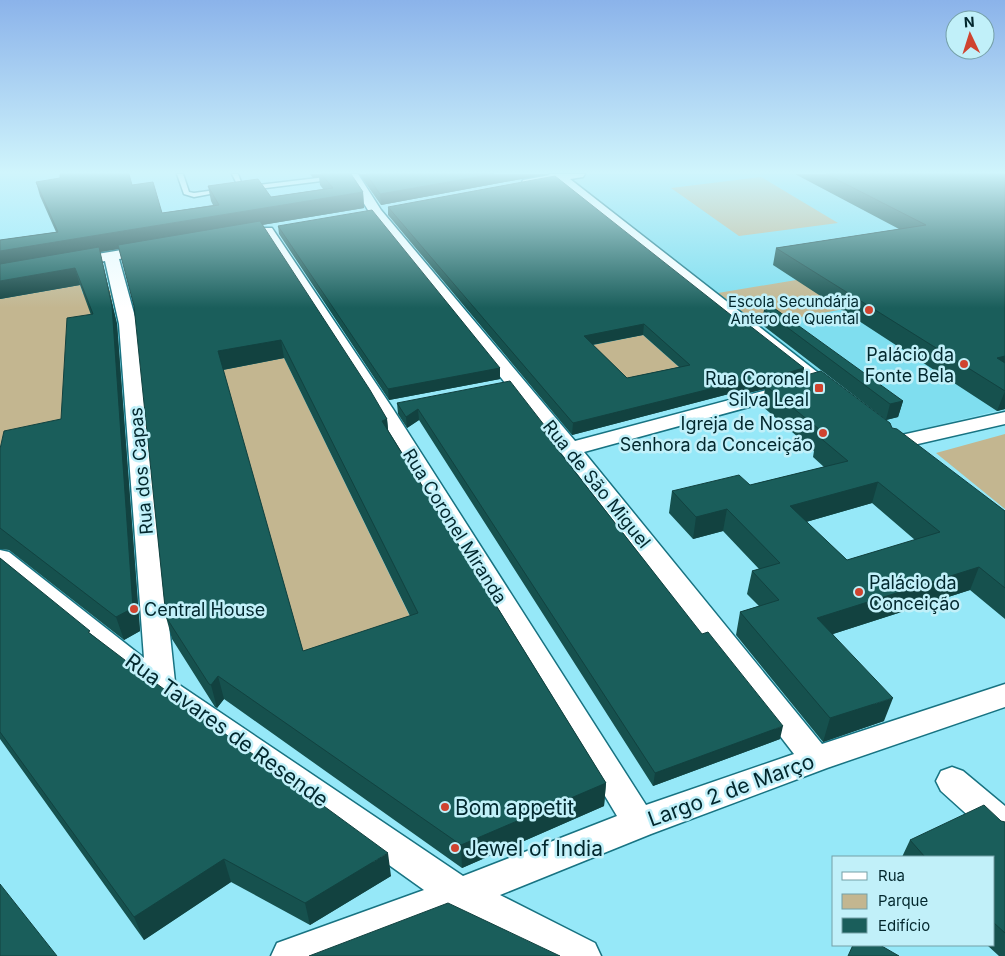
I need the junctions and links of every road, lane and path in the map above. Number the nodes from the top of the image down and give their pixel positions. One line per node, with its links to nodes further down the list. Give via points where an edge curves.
1 (382, 219): 10 (street, Rua de São Miguel, via 507,385)
2 (611, 219): 7 (street)
3 (269, 230): 17 (street, Rua Coronel Miranda, via 392,407)
4 (169, 246): 5 (street)
5 (111, 256): 6 (street); 13 (street, Rua dos Capas, via 128,324)
6 (55, 265)
7 (818, 382): 8 (street); 10 (street)
8 (842, 400)
9 (1005, 418): 11 (street, via 889,437)
10 (570, 449): 15 (street, Rua de São Miguel)
11 (920, 461)
12 (0, 558): 13 (street, Rua Tavares de Resende)
13 (161, 687): 19 (street, Rua Tavares de Resende)
14 (1005, 695): 15 (street, Largo 2 de Março)
15 (816, 759): 17 (street, Largo 2 de Março)
16 (952, 781): 18 (street)
17 (639, 824): 19 (street, Largo 2 de Março)
18 (1005, 827)
19 (460, 894): 20 (street, Largo 2 de Março); 21 (street, Rua Tavares de Resende)
20 (290, 956)
21 (582, 956)

